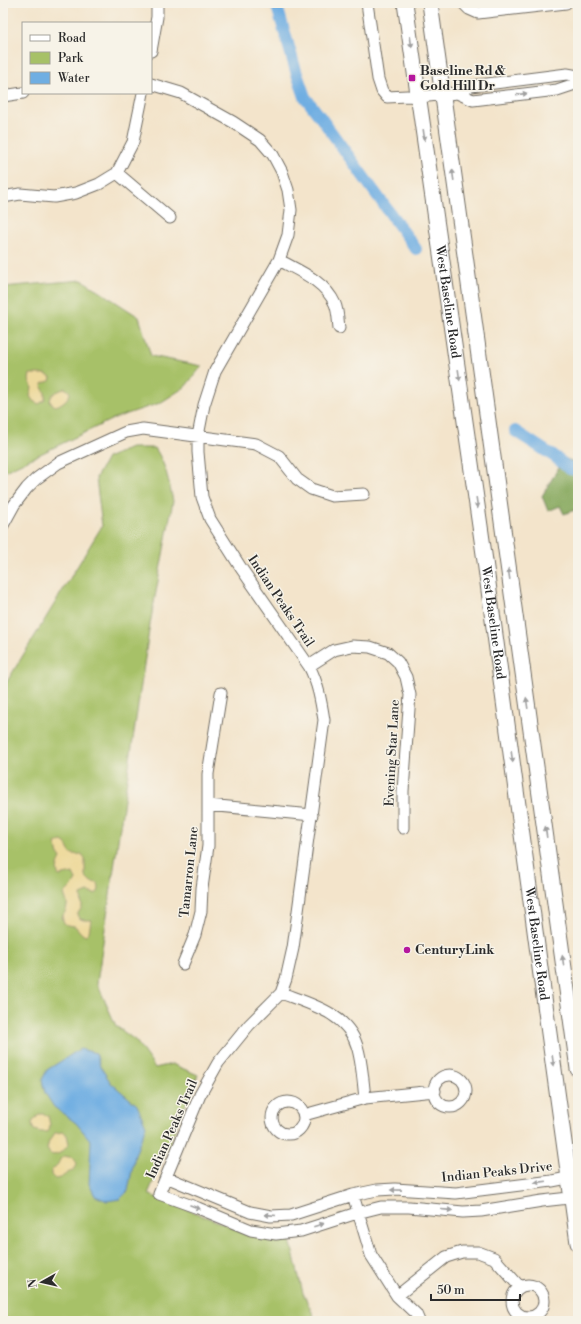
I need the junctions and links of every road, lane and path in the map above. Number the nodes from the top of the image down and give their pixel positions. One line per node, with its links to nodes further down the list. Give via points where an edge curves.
1 (157, 3): 7 (street)
2 (367, 3): 15 (street, via 382,91 387,97)
3 (406, 3): 15 (main road, West Baseline Road, one-way to 15)
4 (430, 3): 13 (main road, West Baseline Road)
5 (463, 3): 6 (street, via 468,10 478,13)
6 (566, 3)
7 (152, 45)
8 (578, 76): 13 (street, via 567,74 471,86)
9 (578, 83): 13 (street, one-way to 9, via 473,100 557,90)
10 (152, 84): 19 (street, Indian Peaks Trail, via 181,93 233,122 260,140 273,155 288,190 291,210 288,235)
11 (22, 93): 14 (street)
12 (143, 94): 16 (street, via 134,142)
13 (449, 94): 15 (street); 31 (main road, West Baseline Road, one-way to 13)
14 (3, 96)
15 (419, 97): 36 (main road, West Baseline Road, one-way to 36, via 485,561 542,990)
16 (116, 172): 17 (street, via 98,184 76,193 54,197 20,194); 18 (street)
17 (3, 197)
18 (170, 218)
19 (279, 260): 20 (street, via 317,281 328,291 335,305); 21 (street, Indian Peaks Trail, via 215,371 204,405)
20 (339, 328)
21 (198, 436): 22 (street, via 256,444 279,456 297,479 311,489 332,496); 23 (street, via 143,429 126,432 58,463 27,488); 24 (street, Indian Peaks Trail, via 202,496 210,519)
22 (364, 494)
23 (3, 525)
24 (309, 666): 27 (street, Indian Peaks Trail, via 320,694 324,720); 28 (street, Evening Star Lane, via 334,650 352,646 370,647 388,653 398,662 406,677 410,695)
25 (221, 693): 26 (street, Tamarron Lane, via 208,774)
26 (208, 805): 27 (street); 29 (street, Tamarron Lane, via 208,846 201,911 195,935)
27 (312, 815): 30 (street, Indian Peaks Trail, via 293,948)
28 (403, 828)
29 (183, 964)
30 (281, 993): 33 (street, via 339,1018 351,1032 358,1048); 35 (street, Indian Peaks Trail, via 248,1025 218,1063 200,1095)
31 (578, 1069)
32 (435, 1091): 33 (street)
33 (365, 1098): 34 (street)
34 (304, 1115)
35 (166, 1177): 37 (street, Indian Peaks Drive, one-way to 35, via 291,1215 271,1216 250,1212); 39 (street, Indian Peaks Trail, one-way to 39, via 159,1194 251,1230 276,1234 301,1232)
36 (574, 1177): 37 (street, Indian Peaks Drive, one-way to 37, via 456,1193 377,1190); 38 (main road, West Baseline Road)
37 (353, 1195): 39 (street)
38 (575, 1197): 39 (street, one-way to 38, via 381,1207 481,1211); 40 (main road, West Baseline Road)
39 (357, 1213): 42 (street, via 371,1255)
40 (578, 1243)
41 (520, 1287): 42 (street, via 494,1258 478,1252 462,1252 446,1257)
42 (397, 1296): 43 (street, via 416,1314)
43 (419, 1321)

